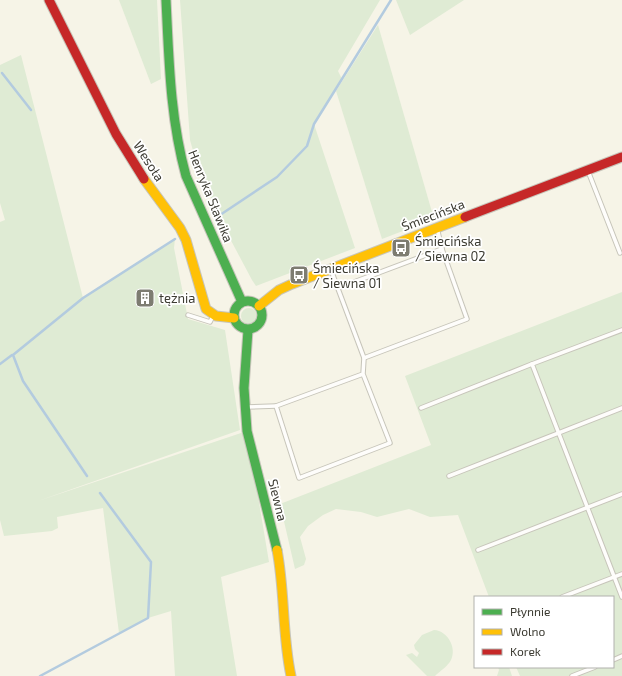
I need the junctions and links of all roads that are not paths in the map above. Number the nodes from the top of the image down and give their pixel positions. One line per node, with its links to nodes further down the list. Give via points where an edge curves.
1 (49, 0): 13 (street, Wesoła, via 116,134 139,172 180,228 186,240 202,304)
2 (166, 0): 10 (street, Henryka Sławika, via 174,126 181,161)
3 (622, 157): 4 (street, Śmiecińska)
4 (587, 170): 5 (street, Śmiecińska); 7 (lane)
5 (437, 228): 6 (lane); 8 (street, Śmiecińska)
6 (442, 248): 9 (lane); 17 (lane, via 467,319)
7 (620, 253)
8 (331, 269): 9 (lane); 11 (street, Śmiecińska, via 279,290)
9 (338, 288): 17 (lane)
10 (242, 302): 11 (street, via 251,301); 14 (street, via 236,309)
11 (259, 306): 15 (street, via 263,314 262,321 256,328)
12 (188, 315): 13 (lane, via 210,322)
13 (213, 316): 14 (street)
14 (234, 318): 15 (street, via 240,328)
15 (248, 330): 21 (street, Siewna)
16 (622, 330): 18 (lane)
17 (364, 358): 19 (lane)
18 (532, 364): 22 (lane); 24 (lane)
19 (363, 374): 20 (lane); 20 (lane, via 390,443 299,478)
20 (276, 406): 21 (lane)
21 (244, 408): 34 (street, Siewna, via 247,431 281,572 286,652)
22 (421, 408)
23 (622, 408): 24 (lane)
24 (558, 433): 25 (lane); 27 (lane)
25 (449, 476)
26 (622, 494): 27 (lane)
27 (587, 508): 28 (lane); 30 (lane)
28 (478, 550)
29 (622, 574): 30 (lane)
30 (614, 578): 31 (lane); 32 (lane)
31 (565, 596)
32 (622, 597)
33 (592, 668): 35 (lane)
34 (291, 676)
35 (572, 676)

